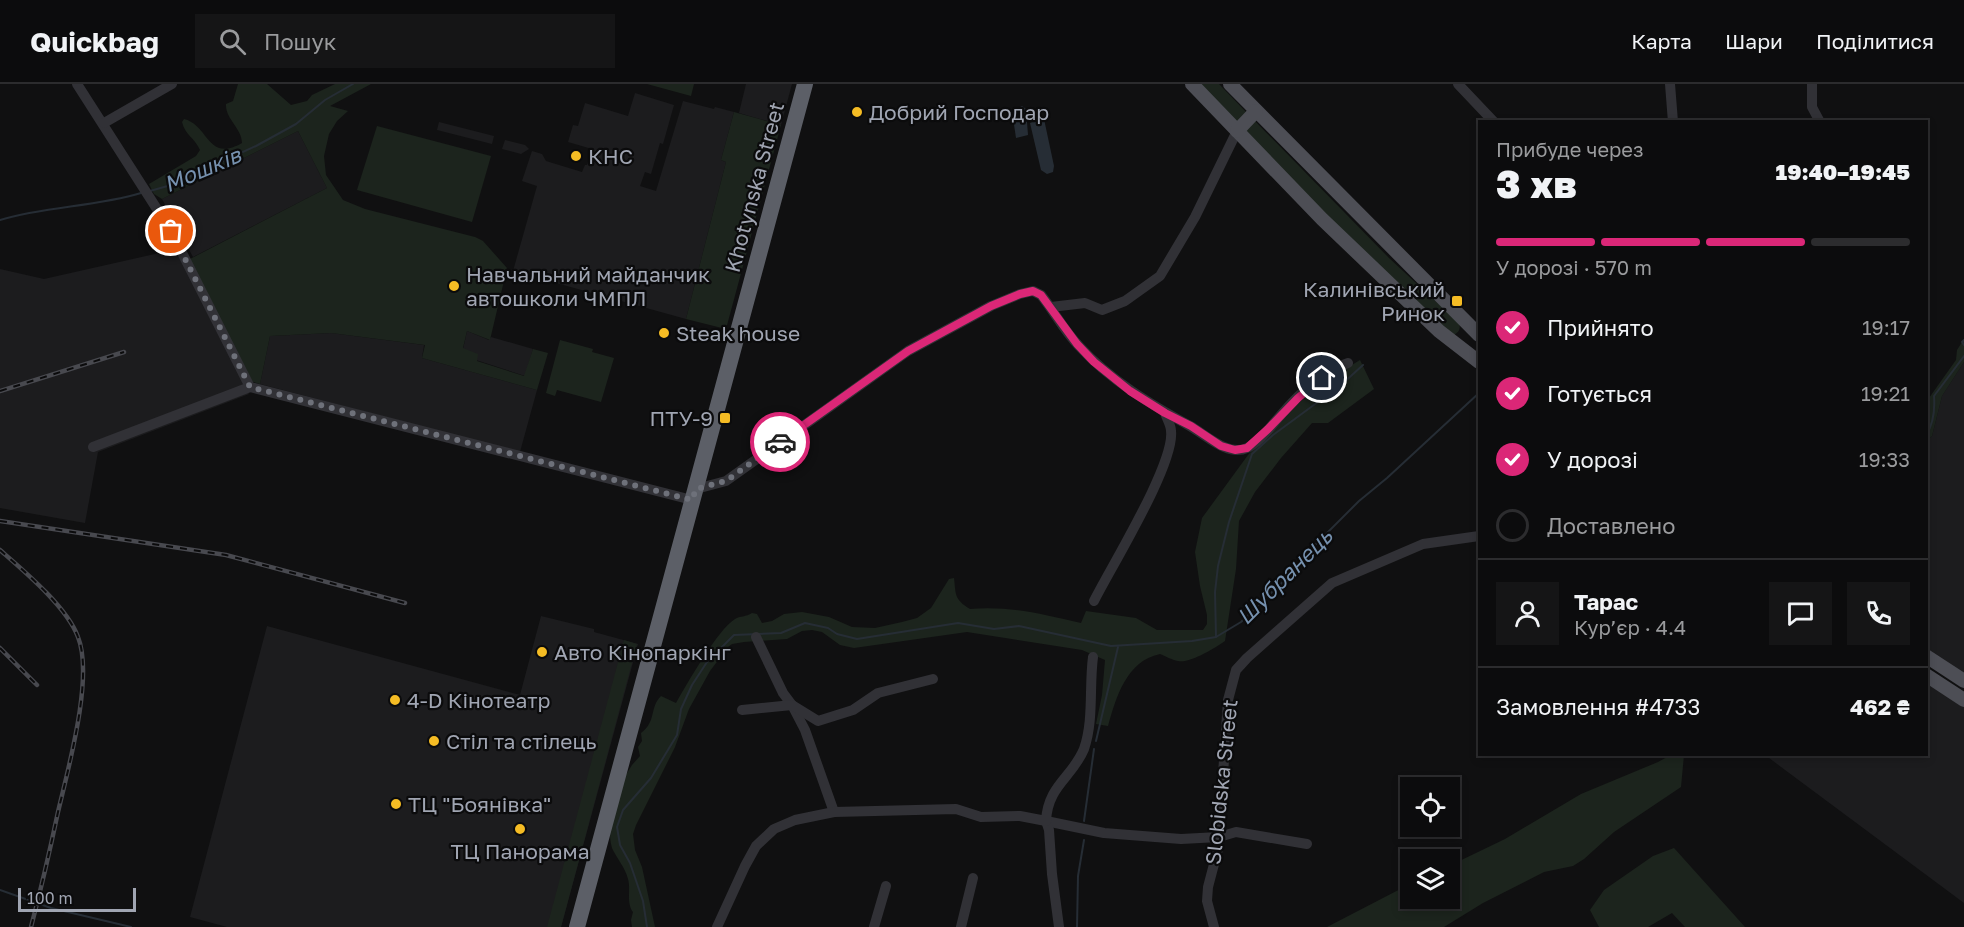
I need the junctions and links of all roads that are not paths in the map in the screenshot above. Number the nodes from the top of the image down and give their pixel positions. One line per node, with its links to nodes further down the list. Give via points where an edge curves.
1 (77, 84): 13 (street)
2 (172, 84): 13 (street)
3 (805, 84): 23 (highway, Khotynska Street)
4 (1192, 84): 14 (main road)
5 (1230, 84): 9 (main road)
6 (1458, 84): 10 (street)
7 (1670, 84): 11 (street)
8 (1812, 84): 12 (street, via 1812,107)
9 (1256, 111): 14 (main road); 16 (main road)
10 (1492, 120)
11 (1673, 120)
12 (1819, 120)
13 (104, 123): 20 (street, via 171,231)
14 (1237, 131): 15 (street, via 1195,217 1160,276 1125,301 1102,310 1085,303); 17 (main road, via 1322,219)
15 (1051, 307): 21 (street, via 1094,362); 23 (street, via 1033,291 991,306 908,351 726,481)
16 (1476, 329): 17 (main road)
17 (1454, 344): 18 (main road)
18 (1478, 361)
19 (1348, 363): 21 (street, via 1298,398 1247,448 1221,446)
20 (250, 387): 22 (street); 23 (street)
21 (1165, 413): 25 (street, via 1171,431 1168,456)
22 (93, 447)
23 (694, 494): 41 (highway, Khotynska Street)
24 (1478, 536): 37 (street, Slobidska Street, via 1423,544 1332,583 1236,670 1228,700)
25 (1094, 601)
26 (756, 637): 33 (street)
27 (1093, 657): 36 (street, via 1087,740 1050,796)
28 (1928, 657): 31 (main road)
29 (1928, 676): 32 (main road)
30 (933, 679): 33 (street, via 878,693 853,710 818,721)
31 (1964, 681)
32 (1964, 700)
33 (792, 705): 34 (street); 35 (street)
34 (742, 710)
35 (834, 812): 36 (street, via 956,809 981,817 1020,816); 42 (street, via 795,820 765,836 744,866)
36 (1046, 821): 37 (street, via 1104,833 1181,839); 45 (street)
37 (1219, 837): 38 (street, via 1236,832); 46 (street, Slobidska Street, via 1207,901)
38 (1307, 844)
39 (972, 878): 44 (street)
40 (886, 886): 43 (street)
41 (577, 927)
42 (717, 927)
43 (874, 927)
44 (961, 927)
45 (1059, 927)
46 (1215, 927)

